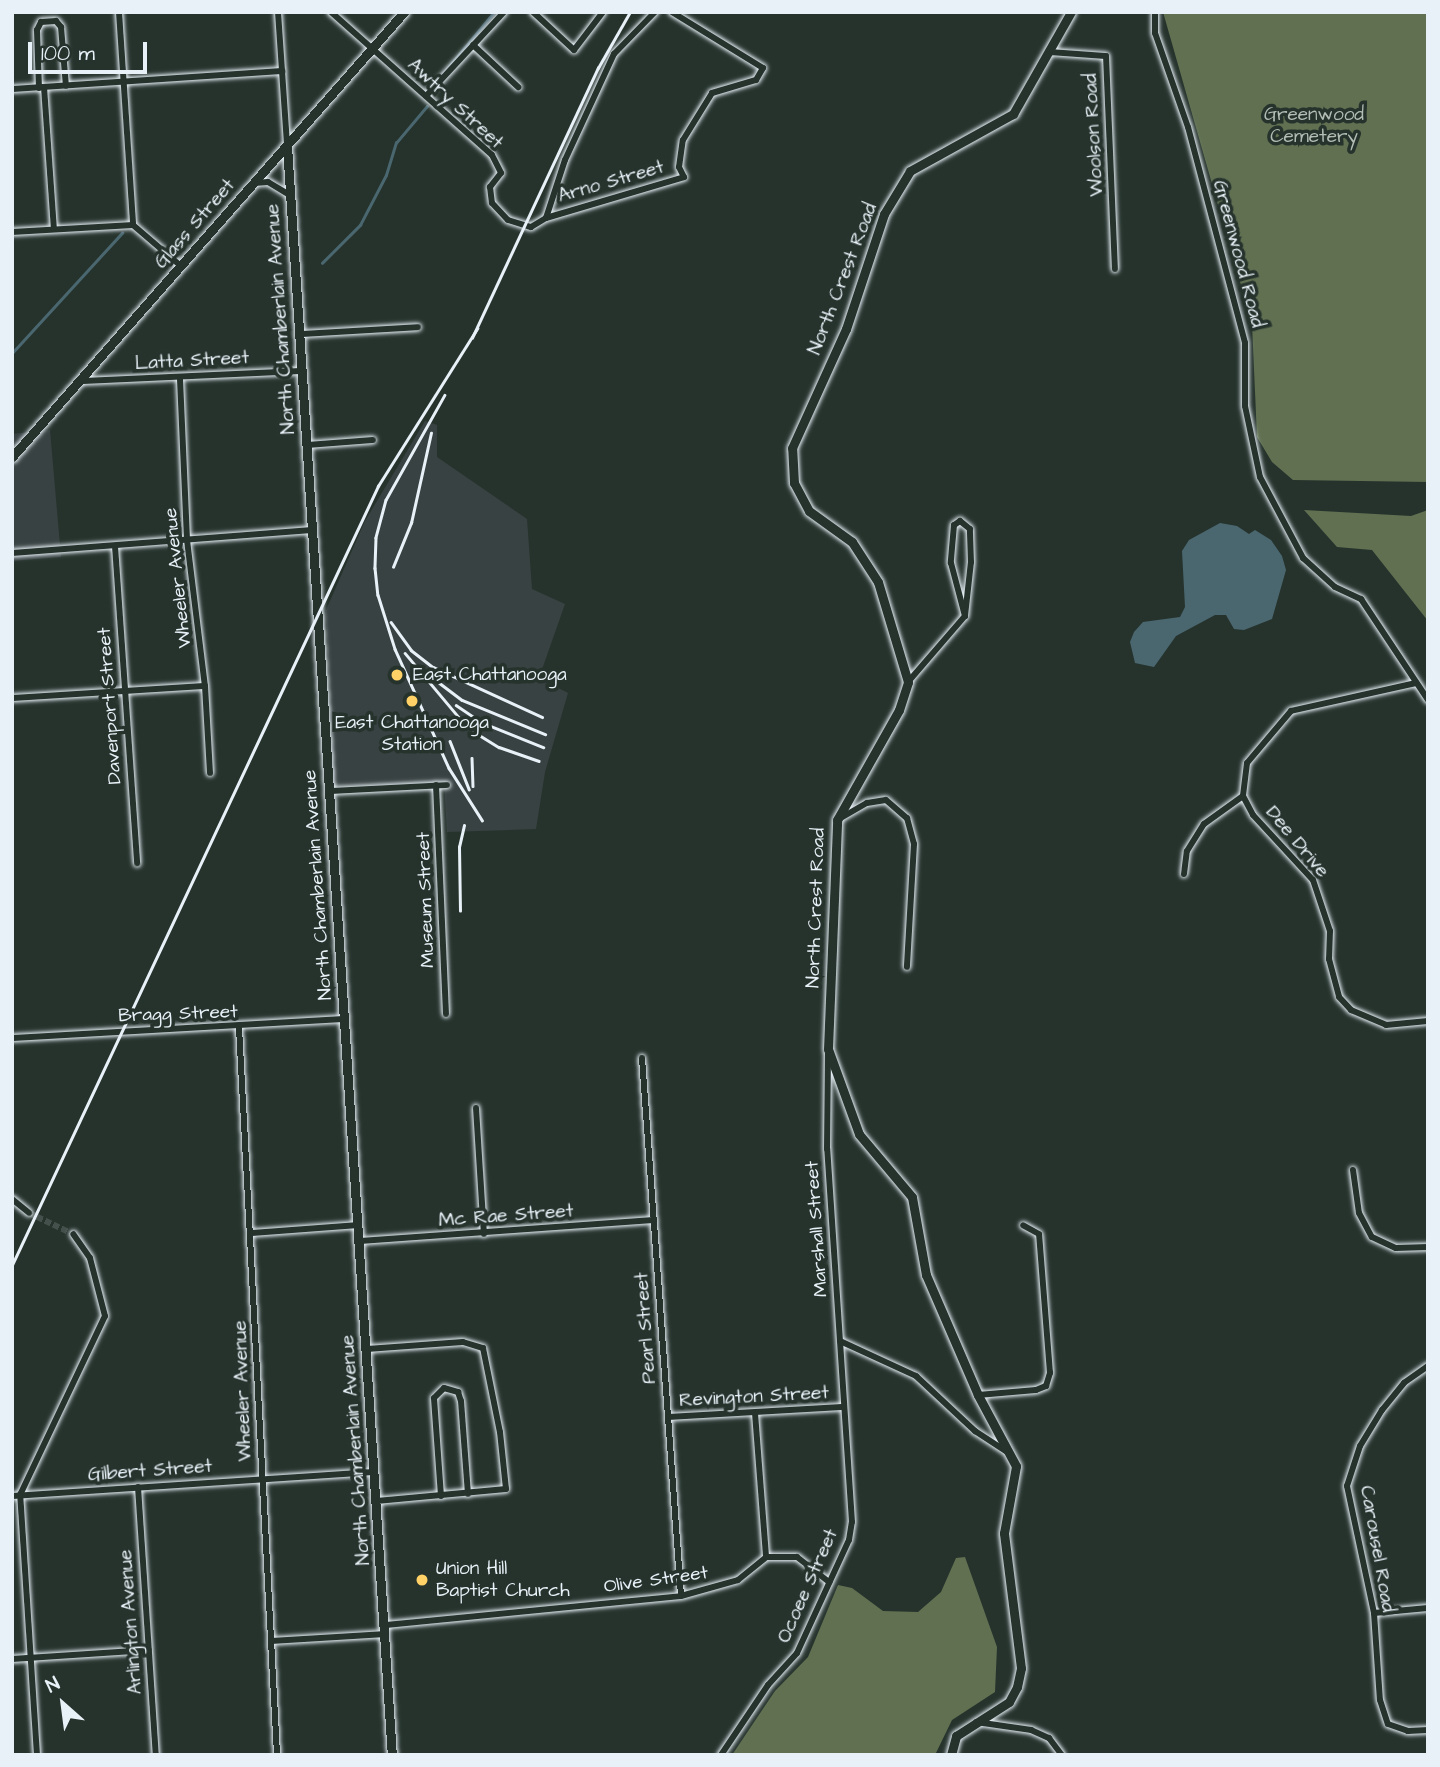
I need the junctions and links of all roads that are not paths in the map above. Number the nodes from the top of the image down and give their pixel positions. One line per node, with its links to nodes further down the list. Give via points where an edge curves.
1 (120, 12): 16 (street)
2 (278, 12): 15 (street, North Chamberlain Avenue)
3 (331, 12): 13 (street, Awtry Street)
4 (404, 12): 13 (street, Glass Street)
5 (503, 12): 12 (street)
6 (533, 12): 7 (street, via 574,50)
7 (603, 12)
8 (655, 12): 25 (street, via 614,54 565,160)
9 (672, 12): 25 (street, Arno Street, via 763,68 756,80 712,93 697,113 683,140 680,167 684,177)
10 (1071, 12): 14 (street, North Crest Road)
11 (1155, 12): 46 (street, Greenwood Road, via 1156,33 1188,127 1245,343 1245,406 1260,477 1303,558 1335,587 1361,599)
12 (473, 45): 18 (street); 21 (street)
13 (372, 49): 21 (street, Awtry Street); 22 (street, Glass Street)
14 (1049, 52): 31 (street, Woolson Road, via 1106,56); 45 (street, North Crest Road, via 1013,114 910,172 884,214 845,329 792,448 794,483 809,511 852,542 878,582)
15 (282, 71): 16 (street); 22 (street, North Chamberlain Avenue)
16 (124, 82): 17 (street); 26 (street)
17 (66, 86): 19 (street); 19 (street, via 61,27 57,21 41,22 37,30)
18 (518, 87)
19 (42, 88): 20 (street); 28 (street)
20 (12, 89)
21 (426, 96): 27 (street, Awtry Street, via 492,155 501,173 490,187 492,203 508,220)
22 (287, 146): 23 (street, Glass Street); 24 (street, North Chamberlain Avenue)
23 (254, 183): 24 (street, via 268,182); 30 (street, Glass Street)
24 (290, 195): 33 (street, North Chamberlain Avenue)
25 (546, 218): 27 (street, Arno Street, via 531,227)
26 (133, 225): 28 (street); 30 (street)
27 (522, 225)
28 (54, 229): 29 (street)
29 (12, 232)
30 (181, 266): 36 (street, Glass Street)
31 (1115, 269)
32 (418, 327): 33 (street)
33 (301, 334): 34 (street, North Chamberlain Avenue)
34 (303, 371): 35 (street, Latta Street); 38 (street, North Chamberlain Avenue)
35 (180, 379): 36 (street, Latta Street); 41 (street, Wheeler Avenue)
36 (81, 381): 39 (street, Glass Street)
37 (373, 440): 38 (street)
38 (307, 445): 40 (street, North Chamberlain Avenue)
39 (12, 457)
40 (312, 530): 41 (street); 54 (street, North Chamberlain Avenue)
41 (187, 540): 42 (street); 47 (street, Wheeler Avenue)
42 (115, 546): 43 (street); 48 (street, Davenport Street)
43 (12, 553)
44 (965, 616): 44 (street, via 971,588 970,540 968,525 960,522 954,525 951,563); 45 (street)
45 (908, 682): 56 (street, North Crest Road, via 899,710)
46 (1416, 683): 50 (street, Greenwood Road); 55 (street, Dee Drive, via 1291,711 1247,763)
47 (205, 686): 48 (street); 51 (street, Wheeler Avenue)
48 (125, 691): 49 (street); 57 (street, Davenport Street)
49 (12, 698)
50 (1428, 700)
51 (210, 773)
52 (436, 785): 53 (street); 54 (street); 60 (street, Museum Street)
53 (447, 785)
54 (330, 791): 61 (street, North Chamberlain Avenue)
55 (1243, 796): 58 (street, via 1204,824 1187,850); 62 (street, Dee Drive, via 1253,815 1313,880 1330,931 1329,959 1339,997 1351,1010 1385,1025)
56 (837, 820): 59 (street, via 867,803 886,800 907,818 914,844); 65 (street, North Crest Road)
57 (137, 863)
58 (1184, 874)
59 (907, 967)
60 (446, 1014)
61 (344, 1019): 63 (street, Bragg Street); 72 (street, North Chamberlain Avenue)
62 (1428, 1021)
63 (239, 1027): 64 (street, Bragg Street); 74 (street, Wheeler Avenue)
64 (12, 1038)
65 (828, 1049): 79 (street, Marshall Street, via 827,1149); 82 (street, North Crest Road, via 859,1134 912,1197 926,1275)
66 (642, 1058): 71 (street, Pearl Street)
67 (475, 1108): 76 (street)
68 (1353, 1170): 78 (street, via 1359,1213 1372,1237 1395,1248)
69 (12, 1199): 70 (street)
70 (29, 1213)
71 (653, 1220): 76 (street, Mc Rae Street); 85 (street, Pearl Street)
72 (359, 1225): 74 (street); 77 (street, North Chamberlain Avenue)
73 (1023, 1225): 82 (street, via 1039,1234 1050,1373 1046,1386 1036,1390)
74 (252, 1233): 88 (street, Wheeler Avenue)
75 (73, 1234): 91 (street, via 90,1258 105,1316)
76 (484, 1234): 77 (street, Mc Rae Street)
77 (360, 1241): 80 (street, North Chamberlain Avenue)
78 (1428, 1247)
79 (841, 1341): 83 (street, Marshall Street); 86 (street, via 916,1376 975,1431)
80 (367, 1349): 87 (street, North Chamberlain Avenue); 90 (street, via 463,1342 483,1348 506,1489)
81 (1428, 1366): 98 (street, Carousel Road, via 1404,1383 1382,1410 1360,1446 1347,1486)
82 (978, 1395): 86 (street, North Crest Road)
83 (842, 1408): 84 (street, Revington Street); 95 (street, Ocoee Street, via 852,1522)
84 (755, 1413): 85 (street, Revington Street); 94 (street)
85 (668, 1417): 96 (street, Pearl Street)
86 (1012, 1453): 104 (street, North Crest Road, via 1016,1478 1004,1533 1021,1668 1009,1702)
87 (374, 1472): 88 (street, Gilbert Street); 93 (street, North Chamberlain Avenue)
88 (263, 1479): 89 (street, Gilbert Street); 100 (street, Wheeler Avenue)
89 (138, 1487): 91 (street, Gilbert Street); 101 (street, Arlington Avenue)
90 (468, 1494): 92 (street); 92 (street, via 461,1401 458,1392 444,1388 434,1398)
91 (16, 1495): 102 (street)
92 (441, 1496): 93 (street)
93 (377, 1501): 99 (street, North Chamberlain Avenue)
94 (766, 1557): 95 (street, via 797,1558); 96 (street, Olive Street, via 738,1580)
95 (829, 1582): 110 (street, Ocoee Street, via 797,1653 768,1685)
96 (681, 1596): 99 (street, Olive Street)
97 (1428, 1608): 98 (street)
98 (1374, 1613): 105 (street, Carousel Road, via 1380,1700 1388,1724 1408,1731)
99 (386, 1630): 100 (street, Olive Street); 109 (street, North Chamberlain Avenue)
100 (271, 1641): 108 (street, Wheeler Avenue)
101 (149, 1650): 102 (street); 107 (street, Arlington Avenue)
102 (31, 1658): 103 (street); 106 (street)
103 (12, 1659)
104 (976, 1722): 111 (street, North Crest Road, via 956,1736); 112 (street, via 1031,1730 1049,1738)
105 (1428, 1730)
106 (37, 1755)
107 (156, 1755)
108 (277, 1755)
109 (392, 1755)
110 (721, 1755)
111 (951, 1755)
112 (1062, 1755)

